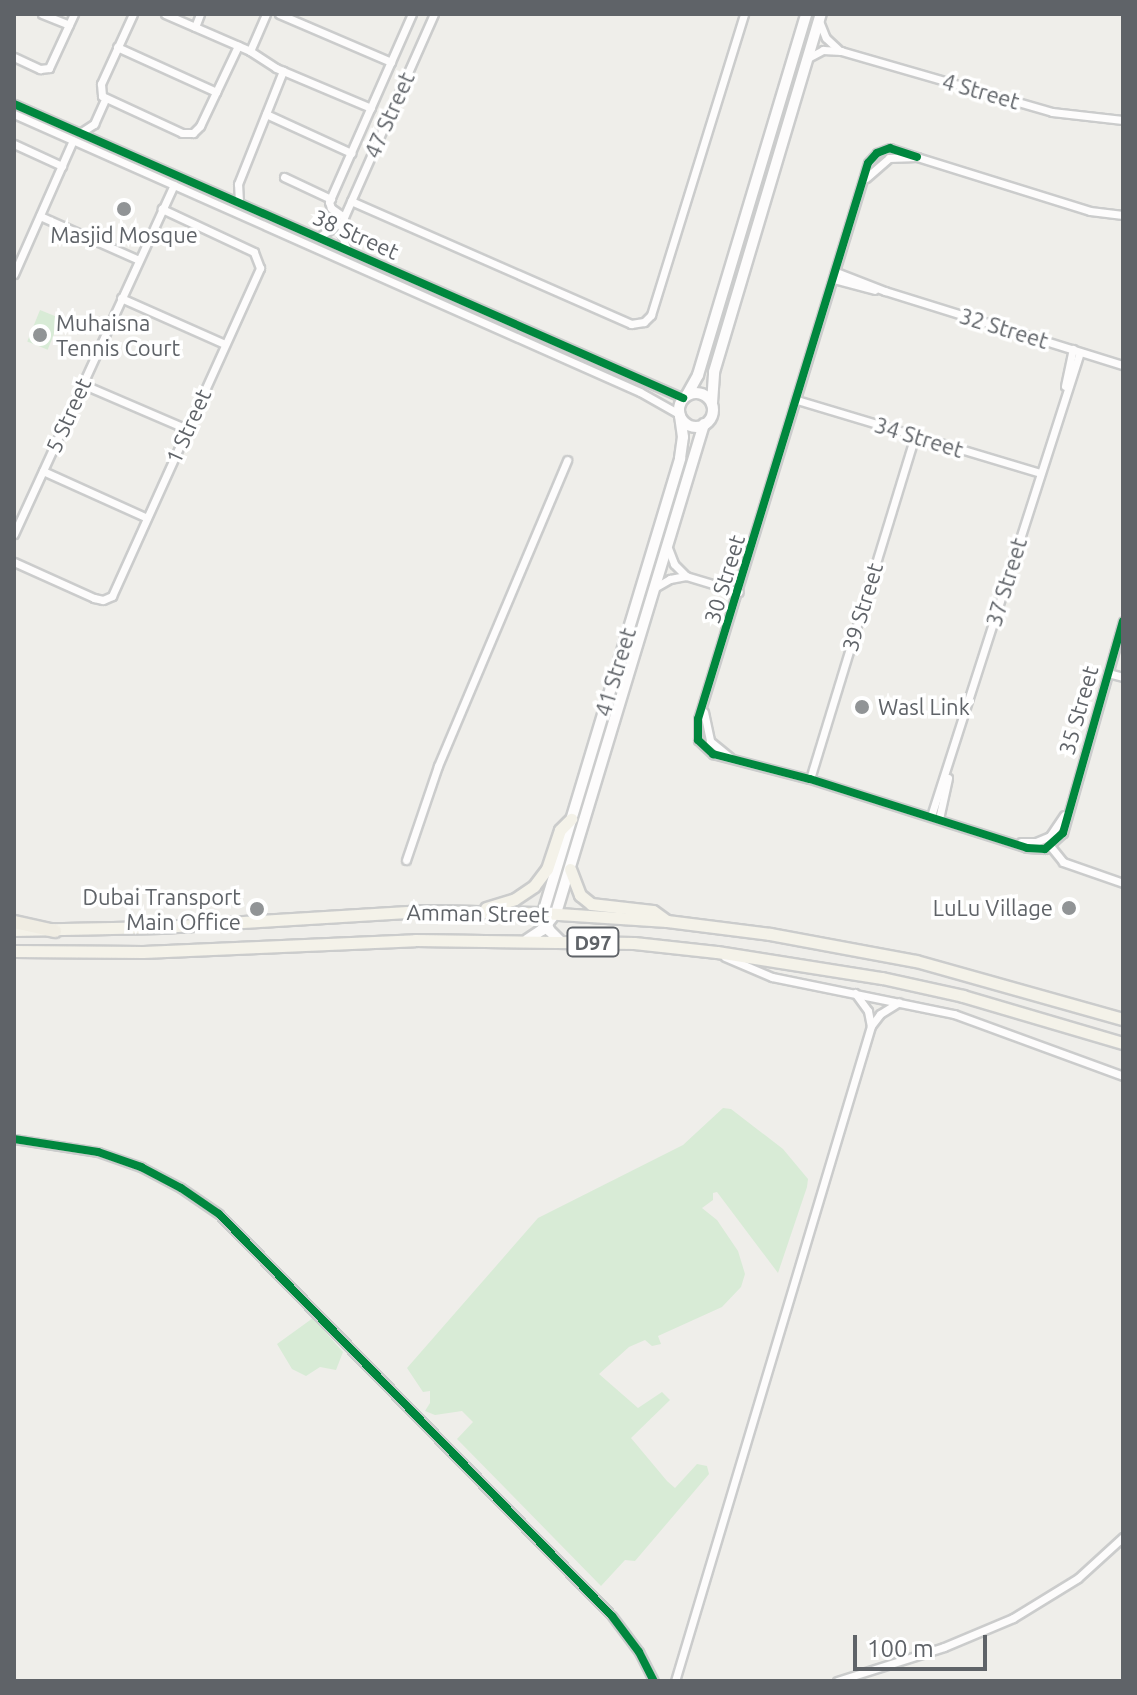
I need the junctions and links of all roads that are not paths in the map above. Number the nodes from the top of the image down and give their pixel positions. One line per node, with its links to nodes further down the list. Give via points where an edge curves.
1 (42, 14): 13 (street)
2 (74, 14): 13 (street)
3 (133, 14): 16 (street)
4 (200, 14): 14 (street)
5 (266, 14): 17 (street)
6 (279, 14): 21 (street)
7 (434, 14): 42 (street, 47 Street)
8 (744, 14): 42 (street, via 651,315 644,322 631,324 604,313)
9 (806, 14): 59 (street, via 698,375)
10 (169, 15): 14 (street)
11 (409, 15): 21 (street)
12 (820, 18): 18 (street, via 826,38); 20 (street)
13 (69, 25): 19 (street, via 46,70)
14 (195, 27): 15 (street)
15 (238, 46): 17 (street); 23 (street)
16 (117, 47): 23 (street); 24 (street, via 101,84)
17 (250, 51): 22 (street)
18 (841, 51): 20 (street, 4 Street, via 823,50); 29 (street, 4 Street, via 1052,112)
19 (14, 57)
20 (808, 58): 61 (street, via 714,372)
21 (391, 62): 26 (street)
22 (283, 71): 26 (street); 28 (street)
23 (216, 92): 24 (street, via 197,131 187,134)
24 (105, 99): 30 (street)
25 (14, 104): 31 (street, 38 Street)
26 (371, 108): 35 (street)
27 (14, 114): 32 (street, 38 Street)
28 (266, 114): 35 (street); 39 (street)
29 (1123, 120)
30 (94, 124): 31 (street); 33 (street)
31 (80, 133): 33 (street, 38 Street)
32 (73, 140): 36 (street); 38 (street, 38 Street)
33 (96, 140): 40 (street, 38 Street)
34 (14, 144): 36 (street)
35 (351, 153): 41 (street)
36 (62, 166): 46 (street)
37 (284, 177): 41 (street)
38 (172, 184): 44 (street, 5 Street); 62 (street, 38 Street, via 640,392)
39 (238, 184): 40 (street); 43 (street)
40 (223, 195): 43 (street, 38 Street)
41 (331, 199): 47 (street, via 331,208)
42 (351, 201): 47 (street, 47 Street)
43 (239, 202): 48 (street, 38 Street)
44 (162, 209): 51 (street, 5 Street); 55 (street, 1 Street, via 259,259 260,268)
45 (1123, 215): 53 (street, 30 Street, via 1090,211 898,148 884,149 868,163)
46 (40, 216): 50 (street); 51 (street)
47 (344, 217): 48 (street, 47 Street, via 334,230); 49 (street, 47 Street, via 341,233)
48 (318, 237): 49 (street, 38 Street)
49 (347, 250): 59 (street, 38 Street)
50 (17, 259): 52 (street)
51 (139, 260): 54 (street, 5 Street)
52 (14, 274)
53 (835, 276): 56 (street, 32 Street); 60 (street, 30 Street)
54 (121, 298): 55 (street); 58 (street, 5 Street)
55 (225, 344): 64 (street, 1 Street)
56 (1077, 350): 57 (street, 32 Street); 68 (street, 37 Street)
57 (1123, 365)
58 (82, 384): 64 (street); 67 (street, 5 Street)
59 (685, 396): 61 (street, via 701,394); 62 (street)
60 (797, 400): 65 (street, 34 Street); 75 (street, 30 Street)
61 (712, 403): 63 (street)
62 (679, 415): 63 (street, via 690,426); 82 (street, 41 Street, via 680,458)
63 (704, 424): 71 (street, 41 Street)
64 (187, 429): 69 (street, 1 Street)
65 (915, 436): 68 (street, 34 Street); 79 (street, 39 Street)
66 (567, 460): 85 (street, via 438,766)
67 (43, 471): 69 (street); 70 (street, 5 Street)
68 (1040, 473): 81 (street, 37 Street)
69 (147, 518): 72 (street, 1 Street, via 108,599 94,598)
70 (14, 534)
71 (668, 547): 73 (street); 74 (street, 41 Street)
72 (14, 562)
73 (686, 576): 74 (street); 75 (street)
74 (656, 587): 86 (street, 41 Street)
75 (739, 592): 79 (street, 30 Street, via 704,706 706,734 731,758)
76 (1123, 621): 77 (street, 35 Street)
77 (1108, 673): 78 (street); 80 (street, 35 Street)
78 (1123, 677)
79 (810, 779): 81 (street, 30 Street)
80 (1067, 810): 83 (street, via 1043,840); 84 (street, via 1063,833)
81 (935, 818): 83 (street, 30 Street)
82 (571, 819): 88 (main road, via 560,830 547,869 534,886 515,899); 89 (street, 41 Street)
83 (1014, 842): 84 (street, 30 Street, via 1033,850)
84 (1051, 847): 87 (street, via 1063,862)
85 (406, 860)
86 (570, 869): 90 (street, 41 Street); 91 (main road, via 580,895 591,904 653,911)
87 (1123, 883)
88 (475, 911): 89 (main road, Amman Street / D97); 95 (main road, Amman Street / D97)
89 (543, 913): 90 (main road, Amman Street / D97); 93 (street)
90 (556, 913): 91 (main road, Amman Street / D97); 93 (street, 41 Street)
91 (667, 921): 104 (main road, Amman Street / D97, via 916,961)
92 (14, 922): 95 (highway)
93 (547, 926): 96 (street, 41 Street); 97 (street)
94 (14, 930): 95 (main road, Amman Street / D97)
95 (55, 931)
96 (527, 940): 97 (main road, Amman Street / D97); 100 (main road, Amman Street / D97)
97 (560, 941): 99 (main road, Amman Street / D97)
98 (14, 951): 100 (main road, Amman Street / D97)
99 (717, 952): 102 (street, via 772,977); 106 (main road, Amman Street / D97, via 963,996)
100 (52, 953): 101 (main road)
101 (14, 959)
102 (855, 993): 103 (street); 105 (street)
103 (899, 1002): 105 (street); 107 (street, via 978,1022)
104 (1123, 1019)
105 (871, 1026): 111 (street)
106 (1121, 1042)
107 (1123, 1076)
108 (14, 1139): 110 (street, via 98,1152 141,1167 219,1214 612,1616)
109 (1123, 1537): 112 (street, via 1078,1578 1013,1618 944,1647)
110 (654, 1681)
111 (675, 1681)
112 (837, 1681)

